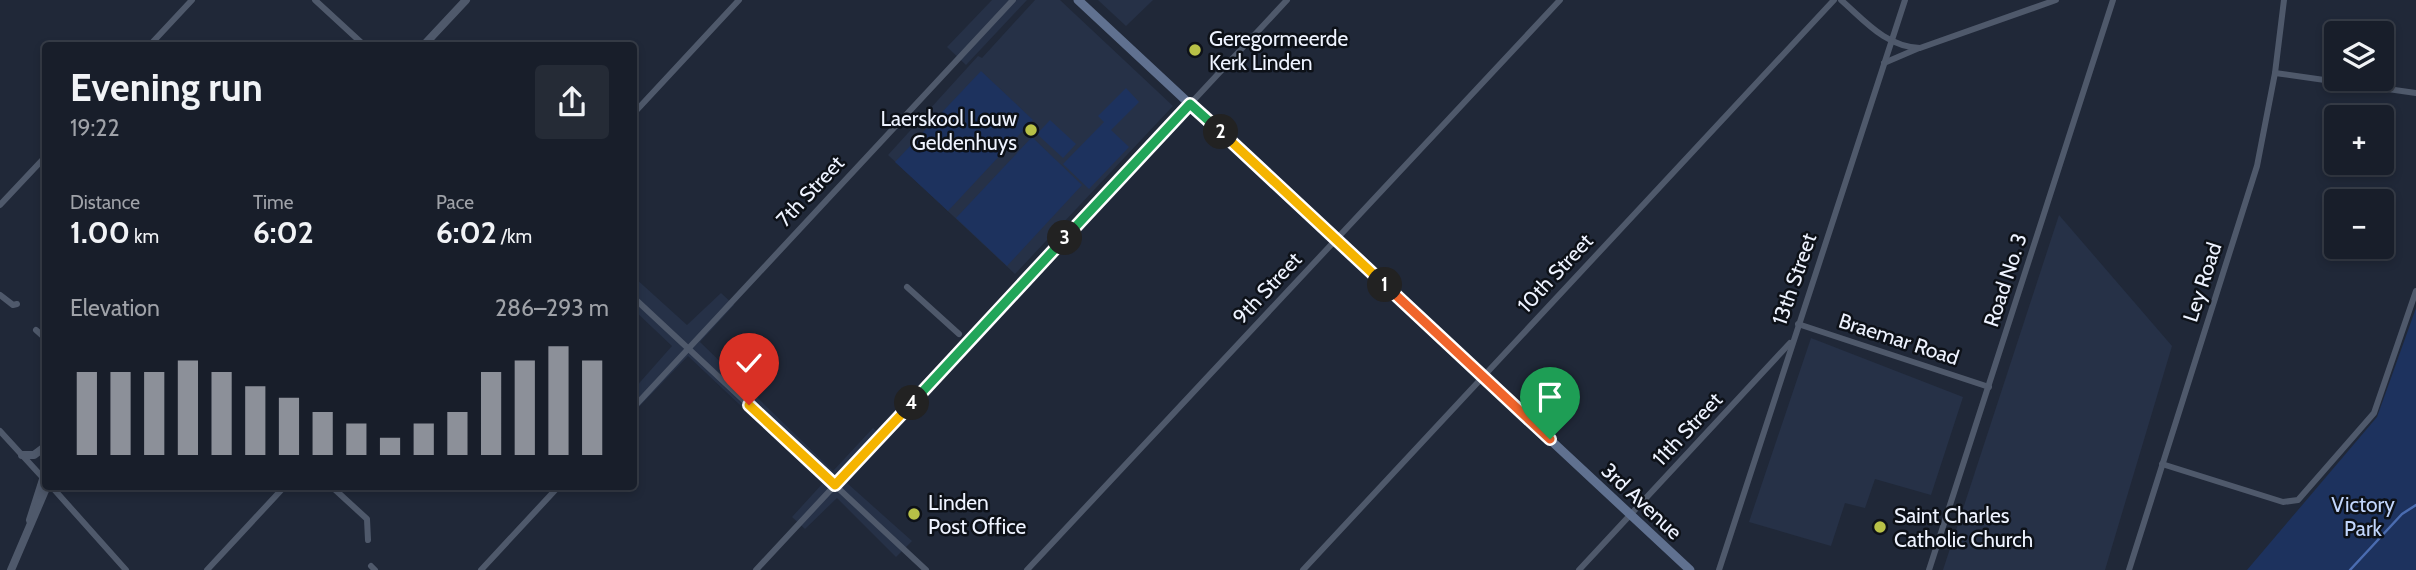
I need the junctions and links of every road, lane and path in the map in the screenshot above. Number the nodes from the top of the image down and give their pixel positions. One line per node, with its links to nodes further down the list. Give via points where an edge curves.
1 (192, 0): 15 (street)
2 (315, 0): 16 (street)
3 (466, 0): 17 (street)
4 (739, 0): 24 (street)
5 (1013, 0): 38 (street, 7th Street)
6 (1078, 0): 23 (main road, 3rd Avenue)
7 (1287, 0): 23 (street)
8 (1560, 0): 27 (street, 9th Street)
9 (1834, 0): 39 (street, 10th Street)
10 (1841, 0): 18 (street)
11 (1905, 0): 18 (street, 13th Street)
12 (2056, 0): 19 (street)
13 (2113, 0): 40 (street, Road No. 3)
14 (2284, 0): 21 (street, Ley Road)
15 (153, 42)
16 (361, 42)
17 (427, 42)
18 (1892, 42): 19 (street); 20 (street, 13th Street)
19 (1920, 48): 20 (street)
20 (1884, 63): 33 (street, 13th Street)
21 (2275, 73): 22 (street); 45 (street, Ley Road, via 2257,166)
22 (2416, 93)
23 (1190, 104): 27 (main road, 3rd Avenue); 48 (street)
24 (637, 110)
25 (42, 160): 26 (street)
26 (0, 205)
27 (1336, 240): 39 (main road, 3rd Avenue); 63 (street, 9th Street)
28 (907, 287): 35 (street)
29 (2416, 292): 45 (street, via 2374,413 2298,500 2283,502)
30 (0, 296): 32 (street)
31 (637, 301): 38 (street)
32 (17, 304)
33 (1798, 324): 37 (street, 13th Street); 40 (street, Braemar Road)
34 (36, 330): 36 (street)
35 (959, 334)
36 (42, 335)
37 (1791, 342): 54 (street, 11th Street); 67 (street, 13th Street)
38 (688, 348): 41 (street, 7th Street); 48 (street)
39 (1483, 376): 54 (main road, 3rd Avenue); 64 (street, 10th Street)
40 (1989, 387): 68 (street, Road No. 3)
41 (637, 404)
42 (0, 431): 44 (street)
43 (42, 449): 44 (street, via 34,456)
44 (22, 455): 46 (street)
45 (2162, 464): 69 (street, Ley Road)
46 (42, 474)
47 (42, 483): 55 (street)
48 (835, 485): 61 (street); 62 (street)
49 (47, 490): 55 (street)
50 (53, 490): 58 (street)
51 (281, 490): 59 (street)
52 (335, 490): 56 (street, via 367,519)
53 (555, 490): 60 (street)
54 (1631, 514): 65 (street, 11th Street); 66 (main road, 3rd Avenue)
55 (30, 523): 57 (street)
56 (368, 540)
57 (11, 570)
58 (126, 570)
59 (207, 570)
60 (481, 570)
61 (756, 570)
62 (926, 570)
63 (1027, 570)
64 (1303, 570)
65 (1579, 570)
66 (1690, 570)
67 (1719, 570)
68 (1928, 570)
69 (2129, 570)

